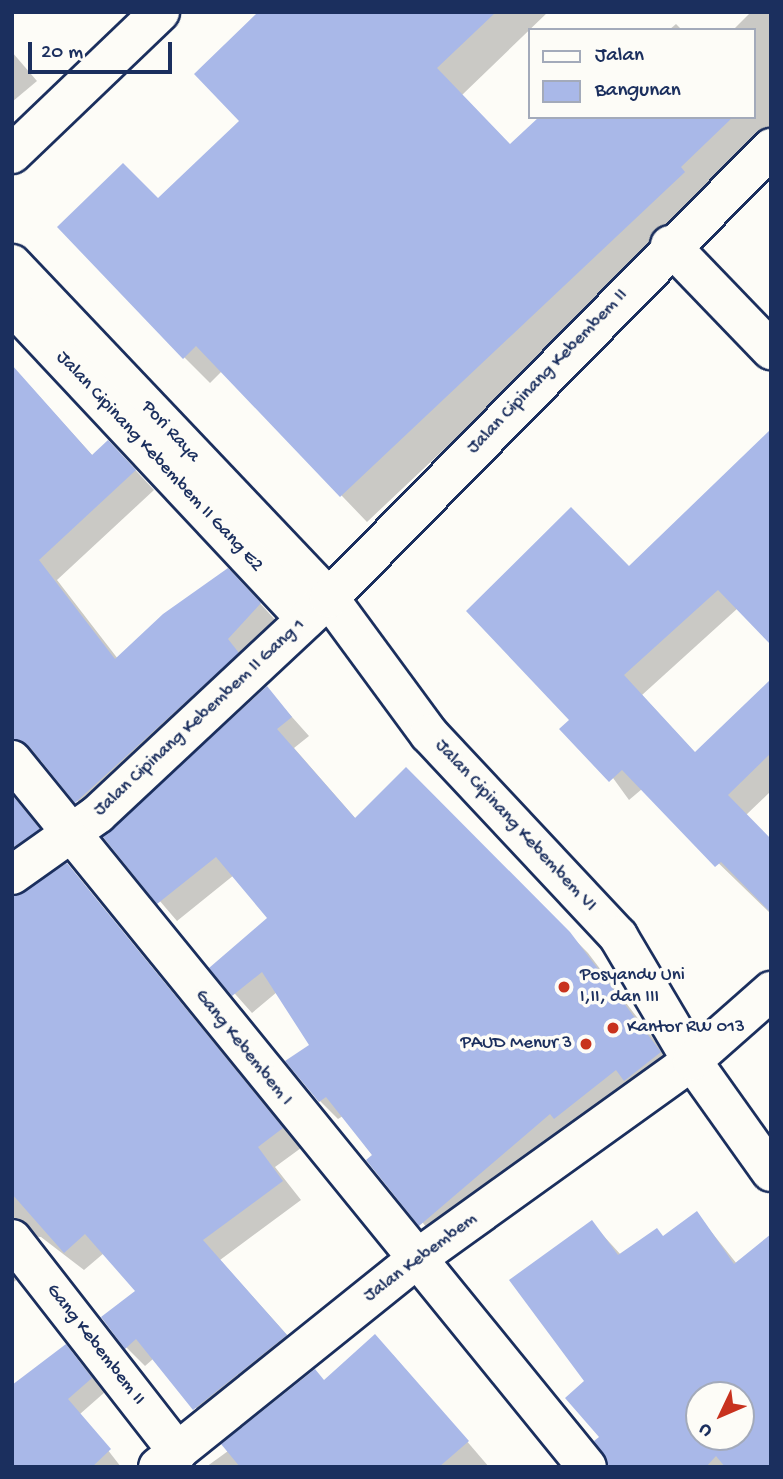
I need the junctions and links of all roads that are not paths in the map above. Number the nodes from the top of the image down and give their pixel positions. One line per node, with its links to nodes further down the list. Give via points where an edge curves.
1 (160, 12): 3 (street)
2 (771, 148): 4 (street, Jalan Cipinang Kebembem II)
3 (12, 154)
4 (670, 245): 7 (street); 8 (street, Jalan Cipinang Kebembem II)
5 (12, 264): 8 (street, Pori Raya)
6 (12, 305): 8 (street, Jalan Cipinang Kebembem II Gang E2)
7 (771, 350)
8 (318, 609): 10 (street, Jalan Cipinang Kebembem II Gang 1); 13 (street, Jalan Cipinang Kebembem VI, via 618,936)
9 (12, 761): 10 (street, Gang Kebembem I)
10 (70, 836): 11 (street); 16 (street, Gang Kebembem I)
11 (12, 875)
12 (771, 990): 13 (street, Jalan Kebembem)
13 (692, 1060): 14 (street, Jalan Cipinang Kebembem VI); 16 (street, Jalan Kebembem)
14 (771, 1172)
15 (12, 1238): 17 (street, Gang Kebembem II)
16 (415, 1260): 17 (street, Jalan Kebembem); 18 (street, Gang Kebembem I, via 500,1354)
17 (168, 1459)
18 (587, 1467)

